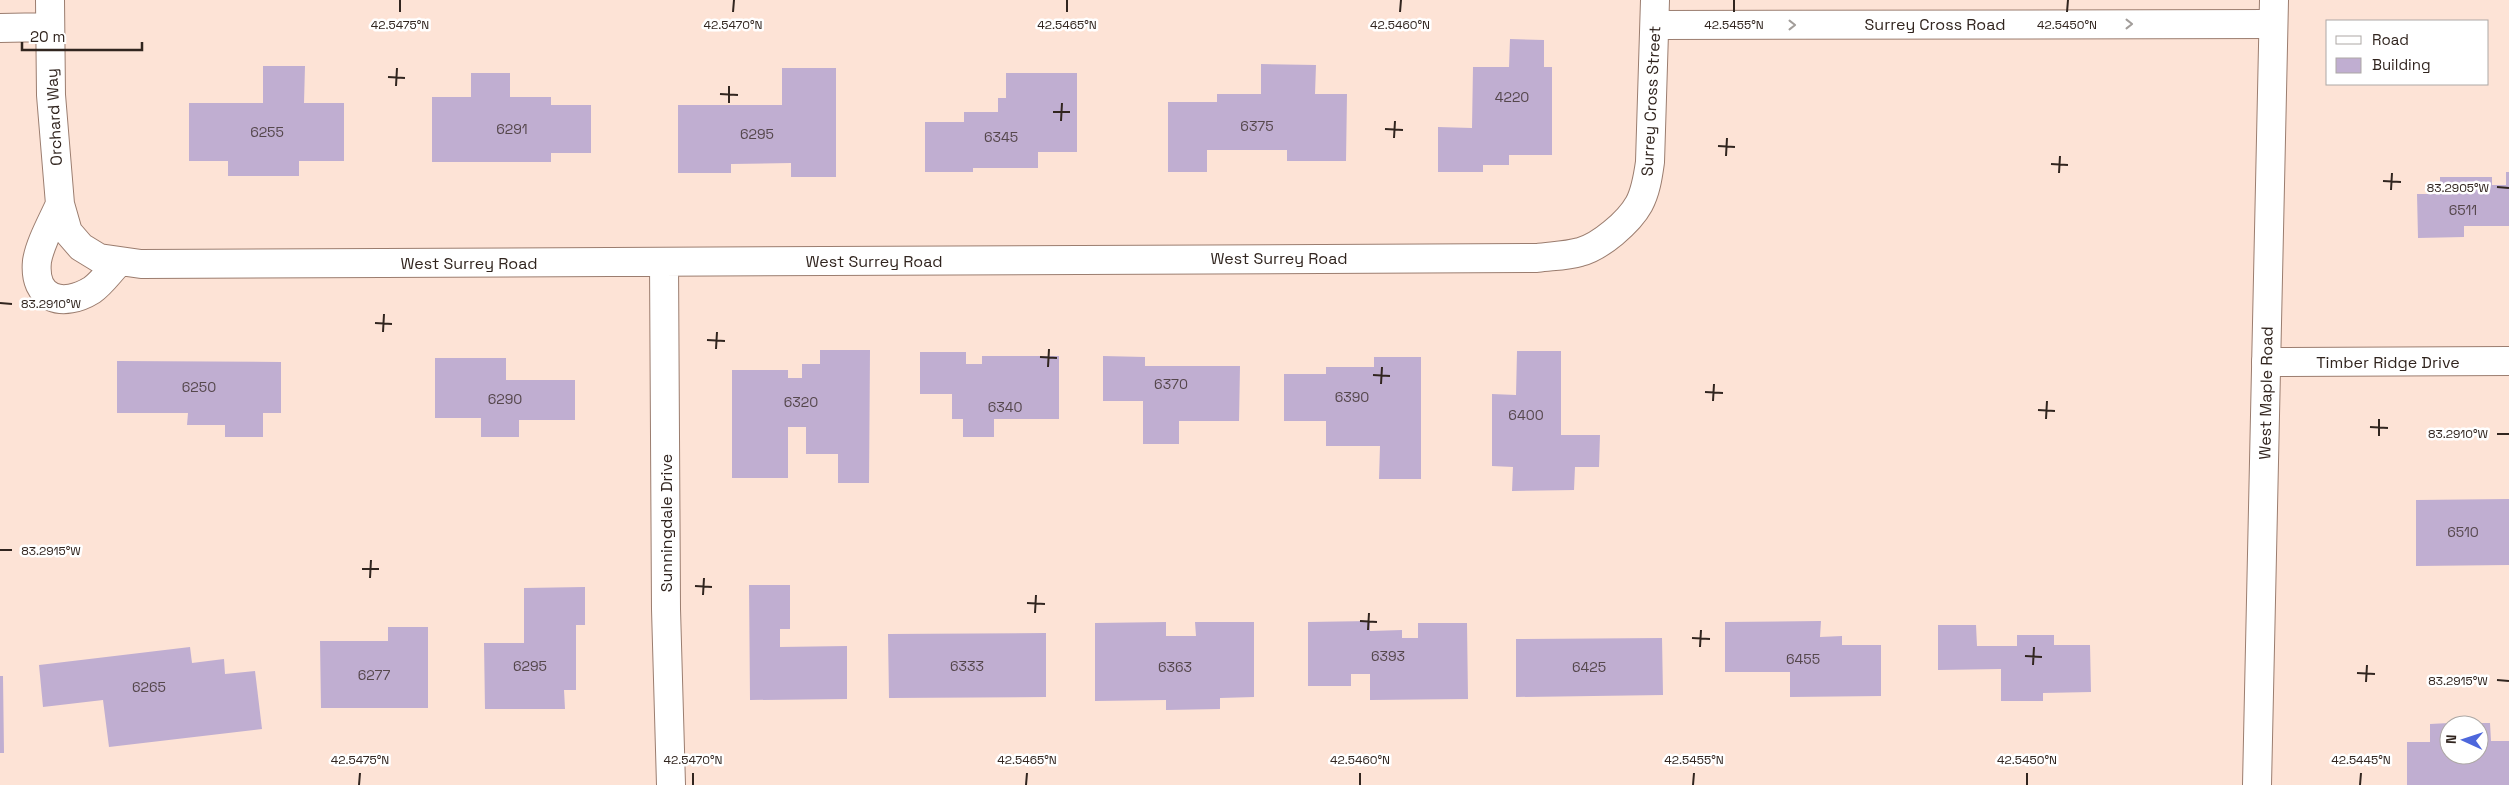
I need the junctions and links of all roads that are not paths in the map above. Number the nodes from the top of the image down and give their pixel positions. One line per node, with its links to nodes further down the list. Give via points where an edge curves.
1 (50, 0): 4 (street, Orchard Way)
2 (2274, 12): 3 (street, Surrey Cross Road, one-way to 2); 12 (street, West Maple Road)
3 (1656, 13): 7 (street, Surrey Cross Street, via 1650,162 1639,204)
4 (50, 27): 5 (street); 6 (street, Orchard Way, via 51,94)
5 (0, 28)
6 (60, 204): 8 (street, Orchard Way, via 68,232); 9 (street, Orchard Way, via 37,260 38,279 46,294 56,300 82,294 93,289)
7 (1621, 225): 10 (street, West Surrey Road, via 1602,243 1580,252 1537,258)
8 (81, 248): 9 (street, West Surrey Road, via 100,258)
9 (119, 262): 10 (street, West Surrey Road)
10 (664, 262): 13 (street, Sunningdale Drive, via 666,609)
11 (2509, 361): 12 (street, Timber Ridge Drive)
12 (2266, 362): 14 (street, West Maple Road)
13 (671, 785)
14 (2257, 785)

